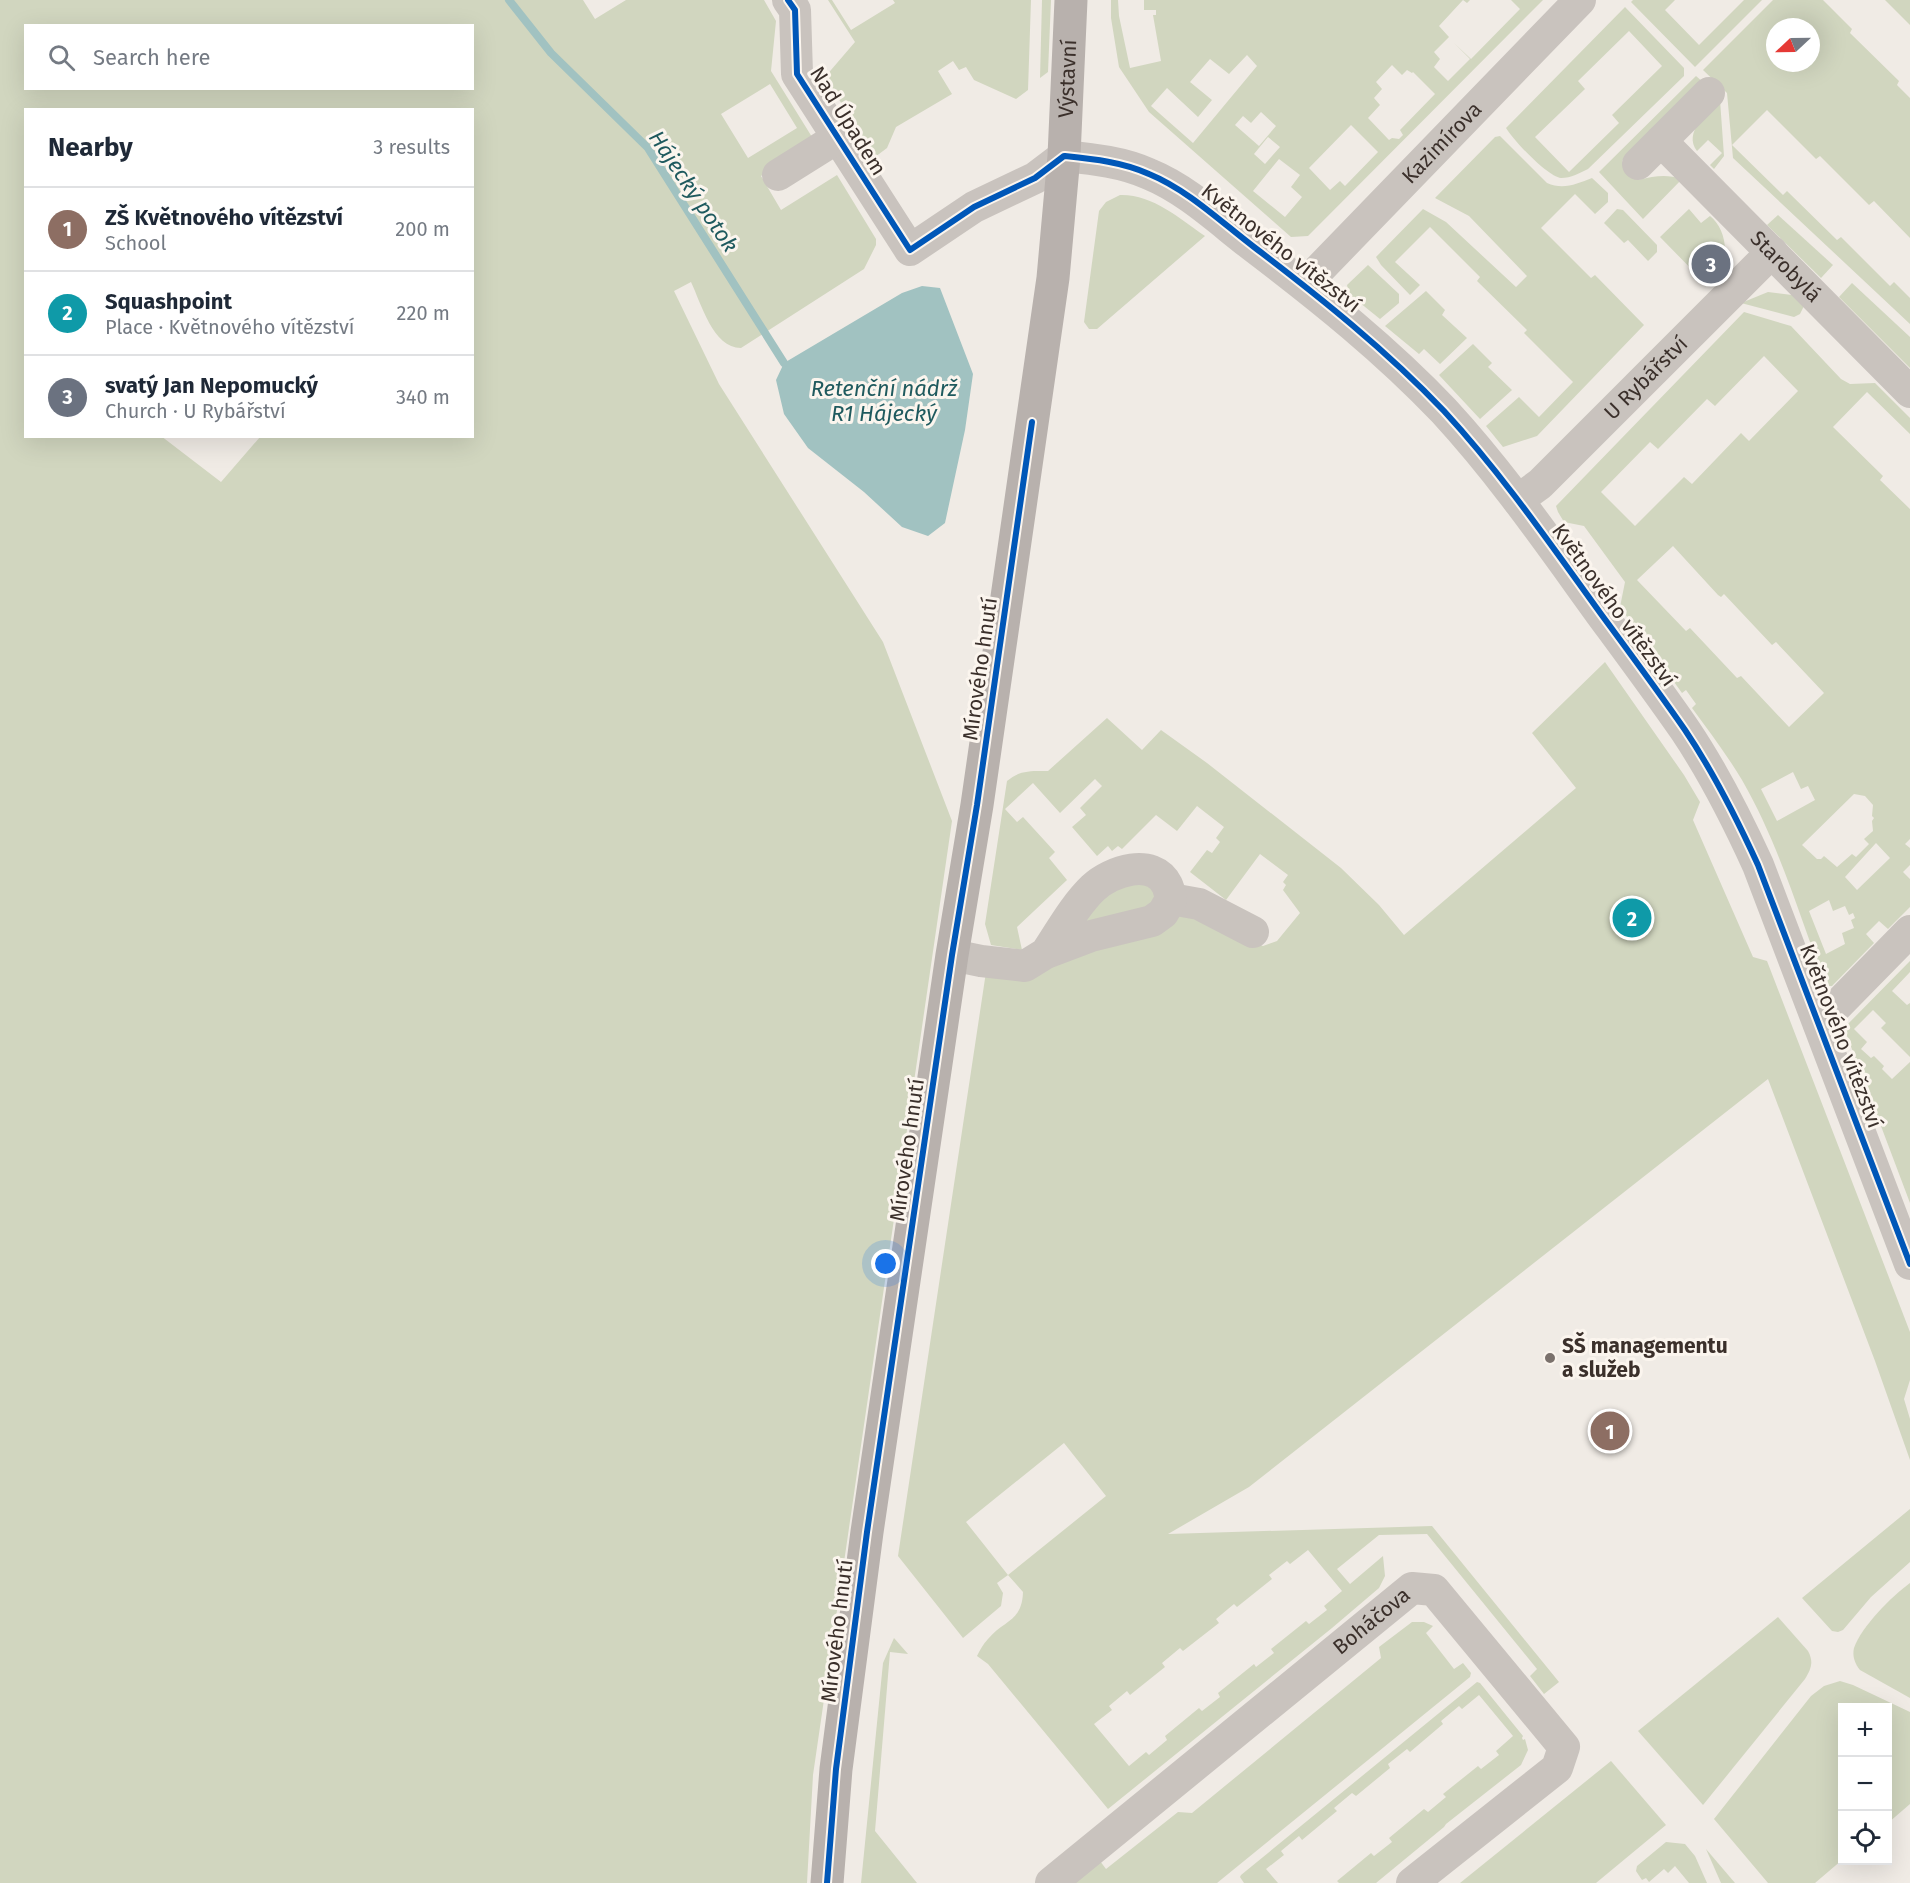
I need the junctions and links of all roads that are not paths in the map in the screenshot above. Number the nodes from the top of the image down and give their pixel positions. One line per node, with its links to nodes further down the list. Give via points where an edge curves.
1 (788, 0): 5 (street, Nad Úpadem, via 795,10 797,74)
2 (1071, 0): 7 (main road, Výstavní)
3 (1580, 0): 11 (street, Kazimírova)
4 (1709, 93): 6 (street)
5 (837, 138): 7 (street, Nad Úpadem, via 910,250 974,207 1035,178); 9 (street, Nad Úpadem)
6 (1661, 141): 8 (street); 10 (street, Starobylá)
7 (1064, 156): 11 (street, Květnového vítězství, via 1107,161 1149,173 1180,191); 18 (main road, Mírového hnutí, via 1053,278 979,795)
8 (1638, 164)
9 (778, 175)
10 (1772, 252): 12 (street, Starobylá); 13 (street, U Rybářství, via 1540,484)
11 (1304, 285): 13 (street, Květnového vítězství, via 1410,376)
12 (1910, 392)
13 (1518, 500): 19 (street, Květnového vítězství, via 1680,723 1736,817)
14 (1171, 899): 16 (street, via 1198,904); 17 (street, via 1152,921 1091,936); 17 (street, via 1167,884 1151,871 1134,869 1114,874 1093,887)
15 (1910, 931): 19 (street)
16 (1253, 933)
17 (1046, 953): 18 (street, via 1025,966)
18 (952, 955): 21 (main road, Mírového hnutí, via 856,1608 836,1769)
19 (1819, 1024): 20 (street, Květnového vítězství)
20 (1910, 1264)
21 (827, 1883)
22 (1051, 1883): 23 (street, Boháčova, via 1412,1588 1434,1590 1564,1747 1557,1768)
23 (1412, 1883)

